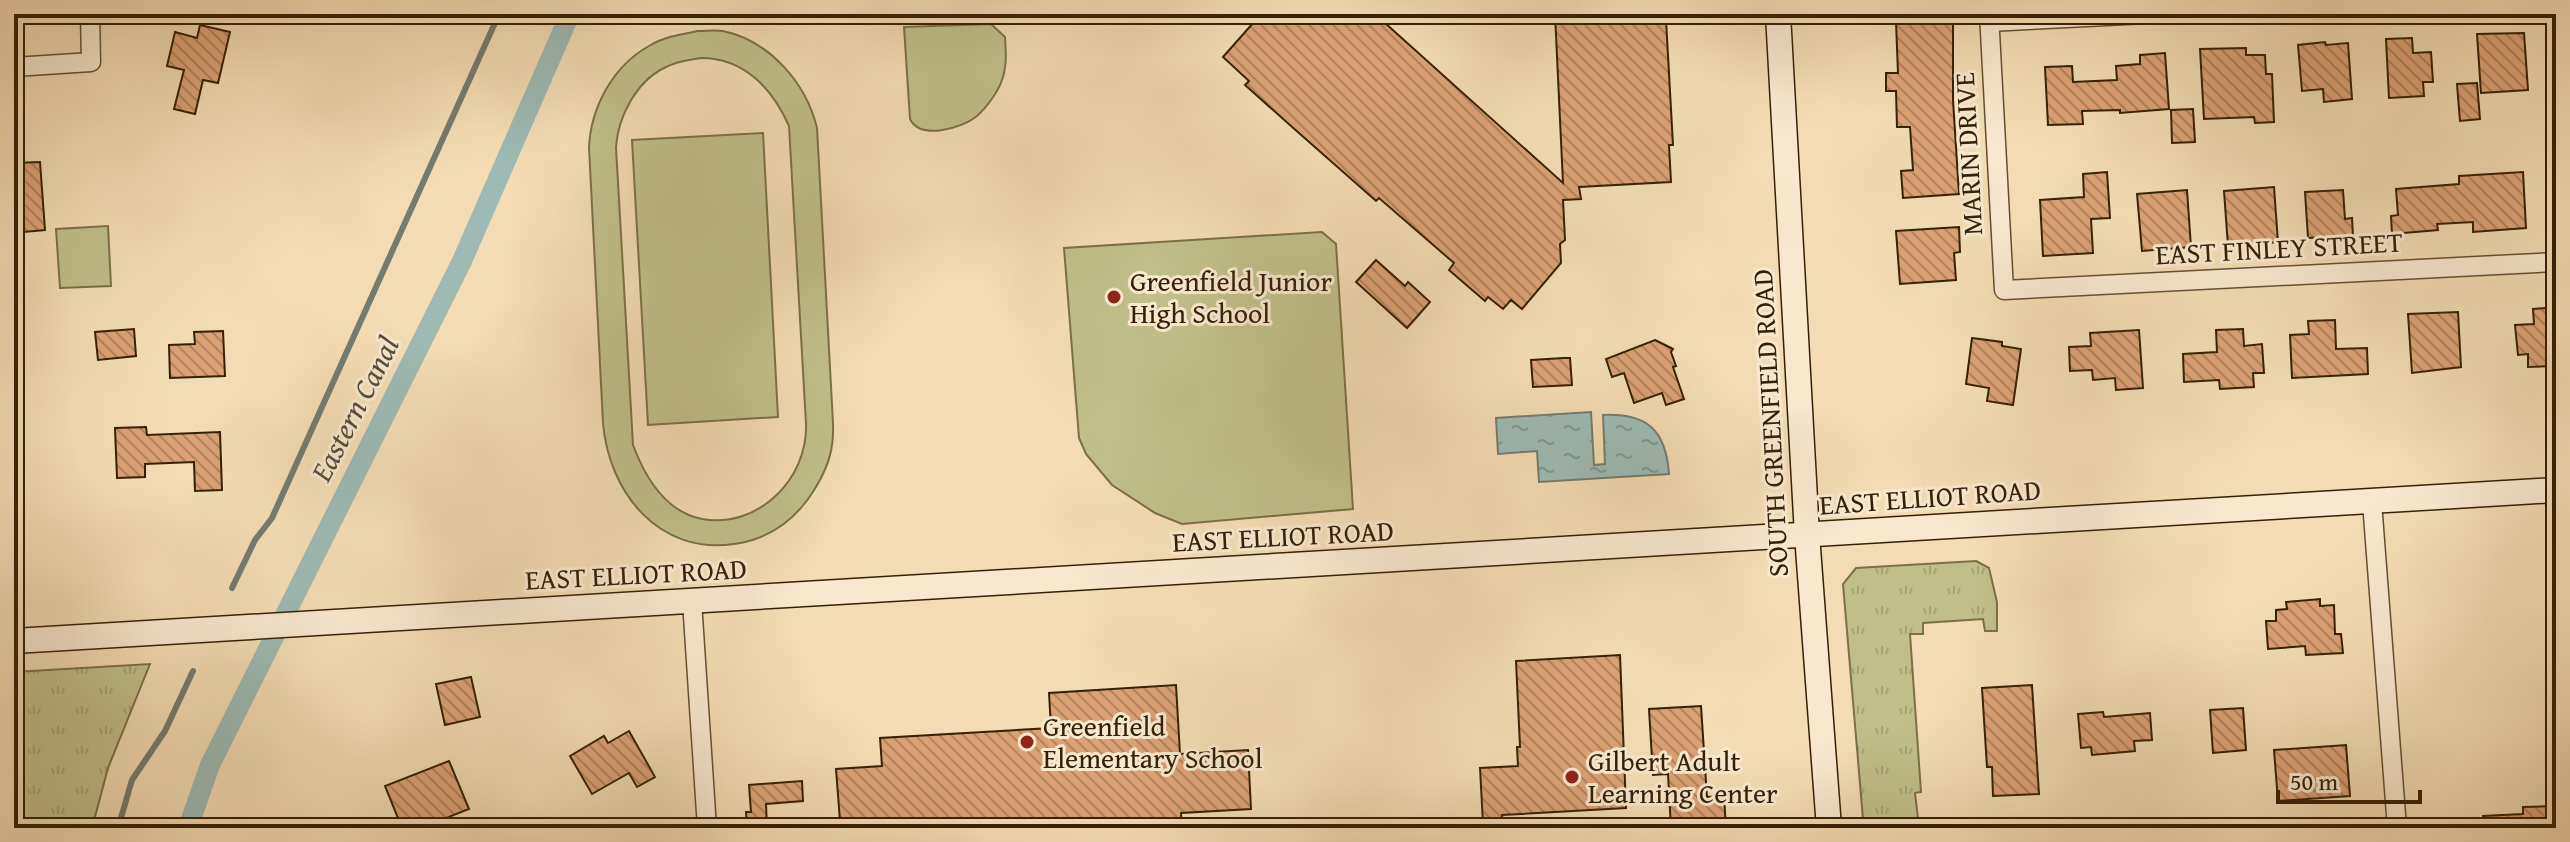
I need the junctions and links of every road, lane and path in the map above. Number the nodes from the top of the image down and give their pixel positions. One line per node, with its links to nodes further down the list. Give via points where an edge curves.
1 (90, 14): 5 (street, via 91,62)
2 (1778, 14): 10 (main road, SOUTH GREENFIELD ROAD)
3 (2147, 14): 4 (street)
4 (1989, 18): 7 (street, MARIN DRIVE)
5 (14, 67)
6 (2556, 262): 7 (street, EAST FINLEY STREET)
7 (2004, 290)
8 (2556, 490): 9 (main road, EAST ELLIOT ROAD)
9 (2372, 502): 10 (main road, EAST ELLIOT ROAD); 15 (street)
10 (1807, 535): 11 (main road, EAST ELLIOT ROAD); 14 (main road, SOUTH GREENFIELD ROAD)
11 (692, 601): 12 (main road, EAST ELLIOT ROAD); 13 (street)
12 (14, 641)
13 (707, 828)
14 (1829, 828)
15 (2397, 828)

